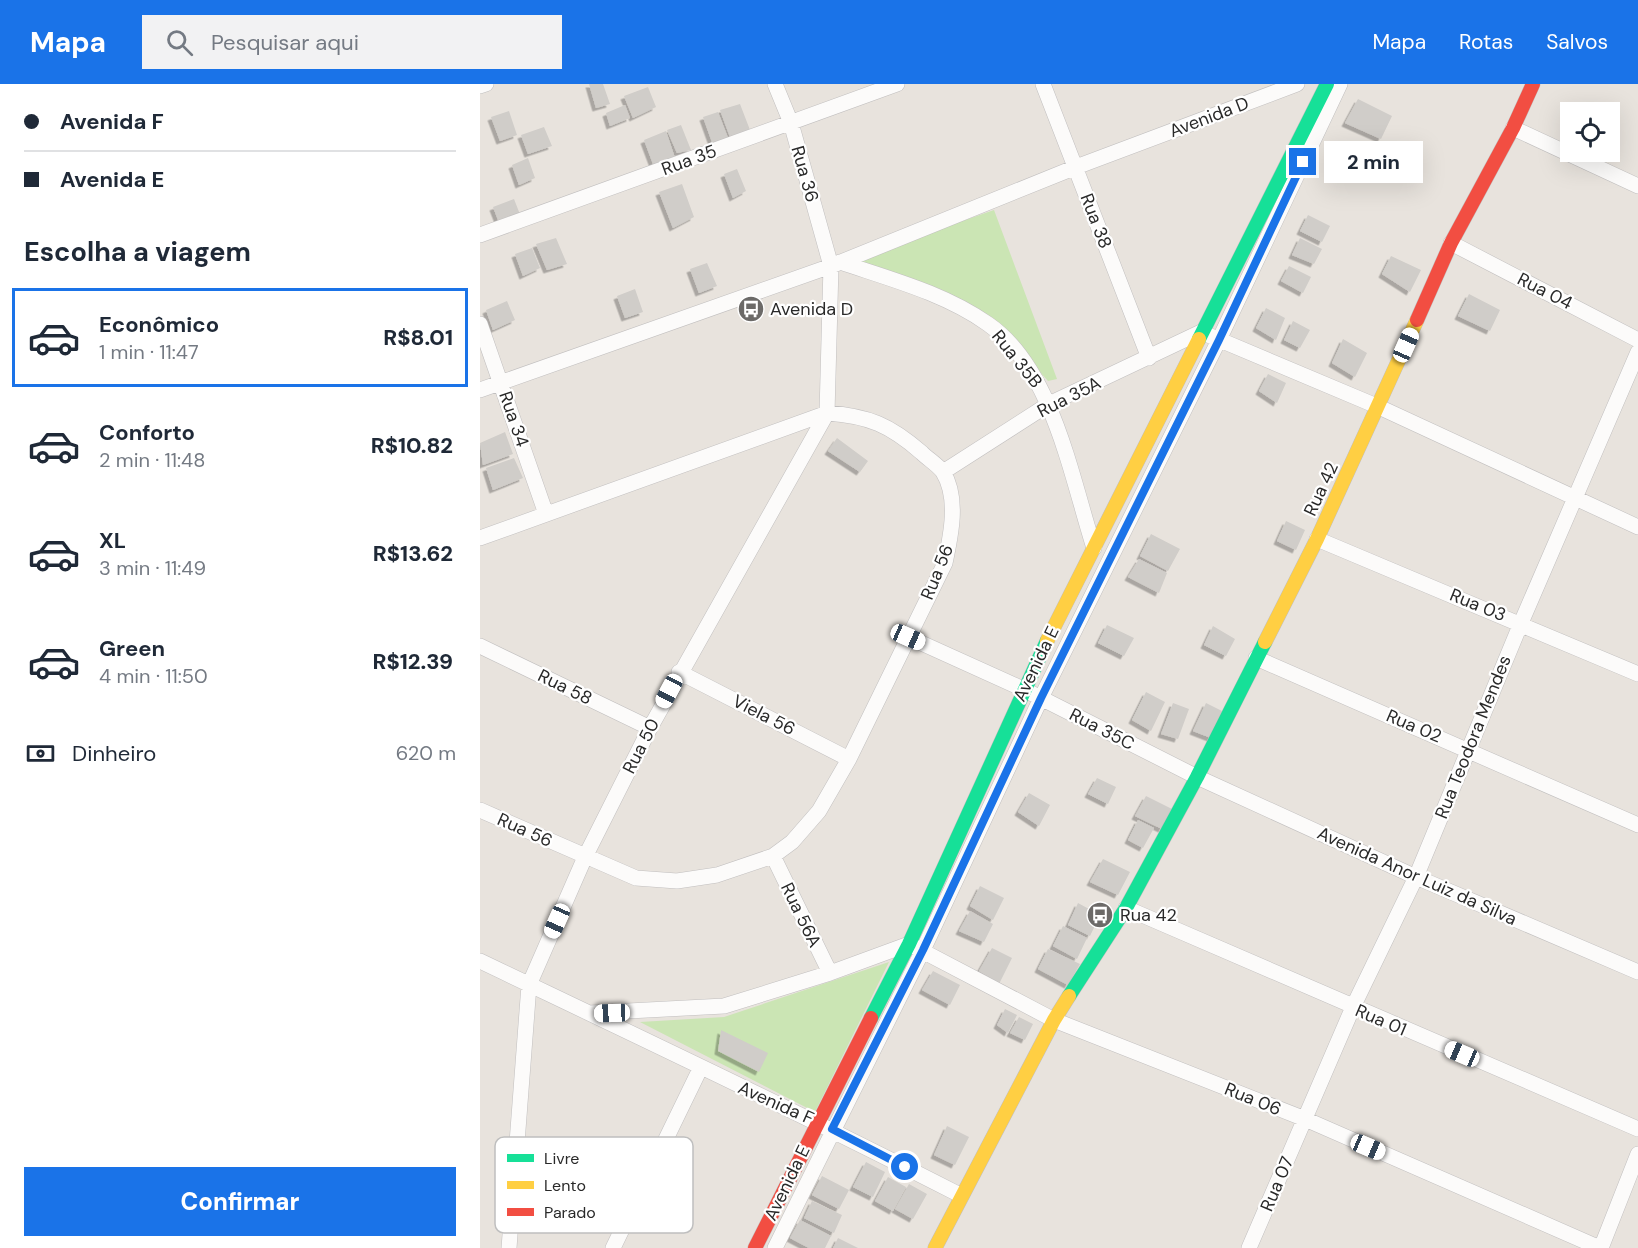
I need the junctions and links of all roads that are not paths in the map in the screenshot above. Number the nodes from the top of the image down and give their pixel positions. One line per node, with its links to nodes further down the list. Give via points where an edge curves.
1 (486, 84): 9 (street)
2 (775, 84): 10 (street, Rua 36)
3 (897, 84): 10 (street, Rua 35)
4 (1043, 84): 13 (street, Rua 38)
5 (1297, 84): 13 (street, Avenida D)
6 (1327, 84): 12 (street, Avenida E)
7 (1340, 84): 12 (street, Avenida E)
8 (1533, 84): 11 (street, Rua 42)
9 (480, 86)
10 (791, 123): 15 (street, Rua 35); 17 (street, Rua 36)
11 (1513, 128): 14 (street); 16 (street, Rua 42)
12 (1296, 160): 19 (street, Avenida E); 21 (street, Avenida E)
13 (1076, 167): 17 (street, Avenida D); 23 (street, Rua 38)
14 (1638, 186)
15 (480, 235)
16 (1451, 243): 20 (street, Rua 04); 27 (street, Rua 42)
17 (836, 264): 24 (street, Avenida D); 26 (street, Rua 35B, via 928,292 990,325 1032,370); 28 (street, Rua 50)
18 (480, 324): 24 (street, Rua 34)
19 (1201, 332): 21 (street); 23 (street, Rua 35A); 35 (street, Avenida E)
20 (1638, 339)
21 (1219, 340): 27 (street); 43 (street, Avenida E)
22 (1638, 352): 30 (street, Rua Teodora Mendes)
23 (1149, 358): 26 (street, Rua 35A)
24 (501, 382): 25 (street, Avenida D); 31 (street, Rua 34)
25 (480, 390)
26 (1049, 404): 29 (street, Rua 35A); 35 (street, Rua 35B)
27 (1379, 407): 30 (street); 34 (street, Rua 42)
28 (827, 413): 29 (street, via 877,421 902,435); 31 (street); 40 (street, Rua 50)
29 (943, 472): 37 (street, Rua 56, via 951,499 952,531 945,562)
30 (1574, 498): 32 (street); 36 (street, Rua Teodora Mendes)
31 (546, 514): 33 (street)
32 (1638, 527)
33 (480, 538)
34 (1317, 539): 36 (street, Rua 03); 39 (street, Rua 42)
35 (1094, 548): 42 (street, Avenida E)
36 (1521, 623): 41 (street, Rua 03); 45 (street, Rua Teodora Mendes)
37 (908, 637): 42 (street, Rua 35C); 46 (street, Rua 56)
38 (480, 646): 44 (street, Rua 58)
39 (1256, 658): 45 (street, Rua 02); 47 (street, Rua 42)
40 (679, 672): 44 (street, Rua 50); 46 (street, Viela 56)
41 (1637, 672)
42 (1023, 688): 43 (street, Rua 35C); 54 (street, Avenida E)
43 (1041, 698): 47 (street, Rua 35C); 54 (street, Avenida E)
44 (650, 728): 51 (street, Rua 50)
45 (1468, 749): 49 (street, Rua 02); 52 (street, Rua Teodora Mendes)
46 (849, 759): 50 (street, Rua 56, via 819,811 792,842)
47 (1197, 777): 52 (street, Avenida Anor Luiz da Silva); 53 (street, Rua 42)
48 (480, 810): 51 (street, Rua 56)
49 (1638, 825)
50 (773, 856): 51 (street, Rua 56, via 717,875 677,881 636,878); 57 (street, Rua 56A)
51 (585, 857): 58 (street, Rua 50)
52 (1416, 877): 56 (street, Avenida Anor Luiz da Silva); 59 (street, Rua Teodora Mendes)
53 (1126, 908): 59 (street, Rua 01); 61 (street, Rua 42)
54 (916, 947): 57 (street, Avenida F); 61 (street, Rua 06); 64 (street, Avenida E); 65 (street, Avenida E)
55 (480, 961): 58 (street, Avenida F)
56 (1638, 972)
57 (830, 973): 60 (street, Avenida F, via 724,1006)
58 (529, 985): 60 (street, Avenida F); 67 (street, Rua 50)
59 (1353, 1007): 63 (street, Rua Teodora Mendes); 66 (street, Rua 01)
60 (590, 1014): 62 (street, Avenida F)
61 (1054, 1020): 63 (street, Rua 06); 70 (street, Rua 42)
62 (700, 1069): 64 (street, Avenida F); 68 (street)
63 (1305, 1119): 78 (street, Rua 07); 79 (street, Rua 06)
64 (818, 1122): 65 (street, Avenida F); 75 (street, Avenida E)
65 (832, 1129): 70 (street, Avenida F); 76 (street, Avenida E)
66 (1638, 1130)
67 (517, 1137)
68 (667, 1137)
69 (1638, 1154): 79 (street)
70 (960, 1195): 77 (street, Rua 42)
71 (510, 1233): 73 (street, Rua 50)
72 (620, 1233): 74 (street)
73 (509, 1248)
74 (613, 1248)
75 (755, 1248)
76 (775, 1248)
77 (935, 1248)
78 (1249, 1248)
79 (1601, 1248)

